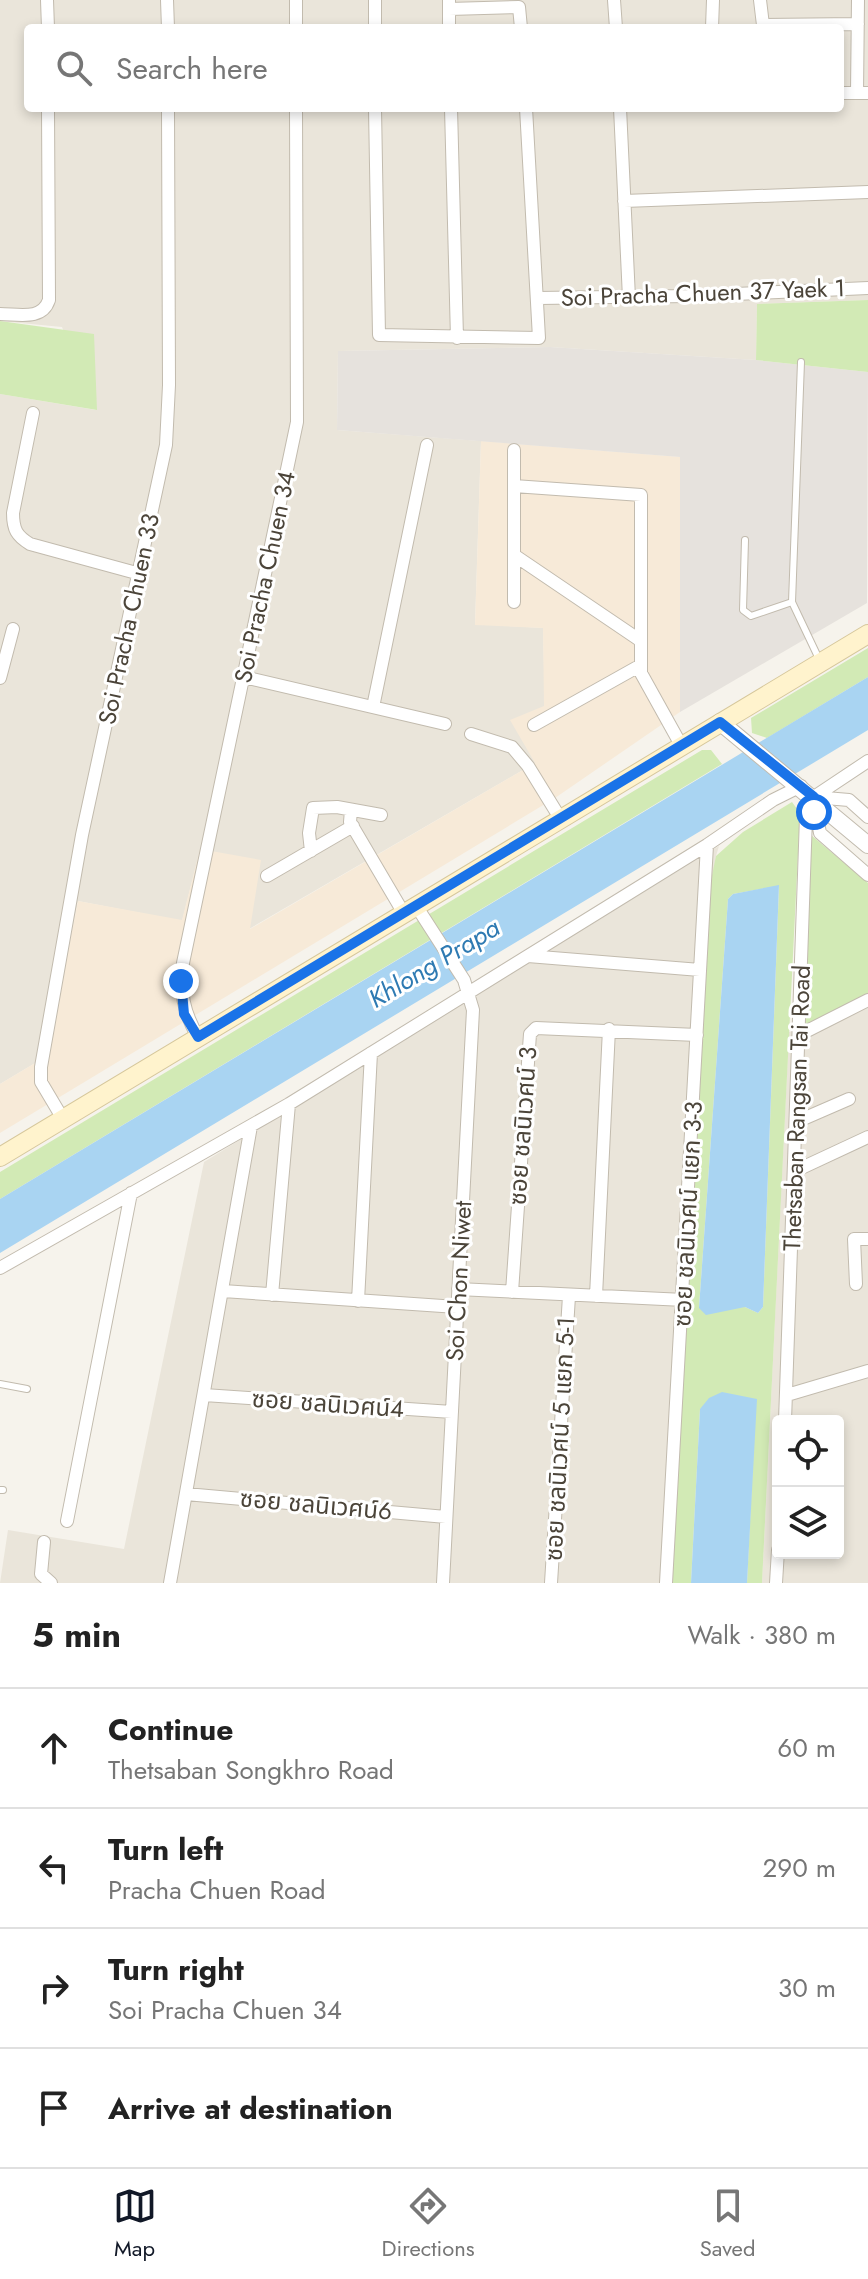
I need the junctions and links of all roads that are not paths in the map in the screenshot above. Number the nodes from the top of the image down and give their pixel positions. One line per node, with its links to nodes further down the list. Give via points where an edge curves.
1 (47, 0): 10 (street)
2 (167, 0): 11 (street)
3 (296, 0): 12 (street)
4 (375, 0): 13 (street)
5 (614, 0): 15 (street)
6 (713, 0): 16 (street)
7 (760, 0): 17 (street)
8 (449, 4): 14 (street, via 519,7)
9 (860, 12): 18 (street); 19 (street)
10 (48, 24)
11 (168, 24)
12 (296, 24)
13 (375, 24)
14 (521, 24)
15 (616, 24)
16 (712, 24)
17 (763, 24)
18 (770, 24)
19 (862, 93)
20 (48, 112): 32 (street, via 49,300 39,314)
21 (168, 112): 41 (street, Soi Pracha Chuen 33, via 166,445)
22 (296, 112): 49 (street, Soi Pracha Chuen 34, via 297,422)
23 (375, 112): 33 (street, via 379,335)
24 (451, 112): 33 (street)
25 (526, 112): 30 (street)
26 (620, 112): 28 (street)
27 (868, 192): 28 (street)
28 (624, 201): 31 (street)
29 (868, 288): 31 (street, Soi Pracha Chuen 37 Yaek 1)
30 (538, 298): 31 (street, Soi Pracha Chuen 37 Yaek 1); 33 (street, via 539,338)
31 (629, 298)
32 (0, 314)
33 (457, 338)
34 (801, 362): 43 (lane)
35 (33, 413): 41 (street, via 13,513 19,538)
36 (427, 445): 51 (street)
37 (514, 450): 38 (street)
38 (514, 486): 40 (street); 46 (street, via 641,495)
39 (745, 540): 43 (lane, via 743,610 751,616)
40 (514, 555): 42 (street); 46 (street)
41 (140, 574): 81 (street, Soi Pracha Chuen 33, via 82,835 41,1067 41,1082)
42 (514, 602)
43 (792, 602): 47 (lane)
44 (13, 629): 50 (street)
45 (868, 634): 47 (main road)
46 (641, 641): 48 (street)
47 (821, 662): 52 (main road)
48 (641, 665): 54 (street); 56 (street, via 647,687)
49 (244, 677): 51 (street); 77 (street, Soi Pracha Chuen 34, via 183,963 184,1014)
50 (0, 678)
51 (373, 707): 53 (street)
52 (720, 722): 56 (main road); 58 (street)
53 (445, 724)
54 (534, 725)
55 (471, 734): 62 (street, via 512,747)
56 (681, 745): 62 (main road)
57 (868, 761): 58 (street)
58 (802, 787): 61 (street, via 849,800); 64 (street, via 773,800); 65 (street); 67 (street, via 820,833); 76 (street, Thetsaban Rangsan Tai Road, via 806,817)
59 (351, 810): 60 (street); 63 (street); 66 (street, via 313,808)
60 (381, 815)
61 (868, 817)
62 (560, 818): 69 (main road)
63 (353, 826): 66 (street); 69 (street, Soi Chon Niwet)
64 (707, 845): 70 (street); 71 (street, ซอย ชลนิเวศน์ แยก 3-3)
65 (868, 845)
66 (311, 851): 68 (street)
67 (868, 875)
68 (267, 876)
69 (409, 908): 72 (street, Soi Chon Niwet, via 432,931); 77 (main road)
70 (528, 956): 71 (street); 72 (street)
71 (700, 970): 75 (street, ซอย ชลนิเวศน์ แยก 3-3)
72 (469, 993): 78 (street); 91 (street, Soi Chon Niwet, via 473,1010)
73 (868, 1000): 76 (street)
74 (609, 1029): 75 (street, ซอย ชลนิเวศน์ 3); 93 (street, ซอย ชลนิเวศน์ 3, via 536,1028 530,1034); 96 (street)
75 (697, 1035): 97 (street, ซอย ชลนิเวศน์ แยก 3-3)
76 (799, 1035): 82 (street, Thetsaban Rangsan Tai Road)
77 (198, 1037): 81 (main road)
78 (371, 1053): 80 (street); 98 (street)
79 (849, 1099): 82 (street)
80 (289, 1104): 83 (street); 94 (street)
81 (63, 1119): 85 (main road)
82 (796, 1122): 86 (street, Thetsaban Rangsan Tai Road)
83 (251, 1126): 87 (street); 92 (street)
84 (868, 1137): 86 (street)
85 (0, 1157)
86 (795, 1171): 104 (street, Thetsaban Rangsan Tai Road)
87 (131, 1193): 89 (street); 109 (street)
88 (868, 1239): 90 (street, via 854,1239)
89 (0, 1268)
90 (856, 1284)
91 (458, 1289): 93 (street); 99 (street, Soi Chon Niwet)
92 (223, 1291): 94 (street); 103 (street)
93 (512, 1292): 95 (street)
94 (272, 1295): 98 (street)
95 (569, 1296): 96 (street); 115 (street, ซอย ชลนิเวศน์ 5 แยก 5-1)
96 (596, 1296): 97 (street)
97 (684, 1300): 116 (street, ซอย ชลนิเวศน์ แยก 3-3)
98 (358, 1301): 99 (street)
99 (457, 1307): 105 (street, Soi Chon Niwet)
100 (868, 1371): 104 (street)
101 (0, 1384): 102 (lane)
102 (27, 1389)
103 (204, 1395): 105 (street, ซอย ชลนิเวศน์4); 107 (street)
104 (787, 1395): 106 (street, Thetsaban Rangsan Tai Road)
105 (452, 1412): 108 (street, Soi Chon Niwet)
106 (785, 1415)
107 (186, 1494): 108 (street, ซอย ชลนิเวศน์6); 113 (street)
108 (446, 1517): 114 (street, Soi Chon Niwet)
109 (67, 1521)
110 (44, 1542): 112 (street, via 41,1574)
111 (777, 1559): 117 (street)
112 (51, 1583)
113 (170, 1583)
114 (443, 1583)
115 (551, 1583)
116 (666, 1583)
117 (776, 1583)

